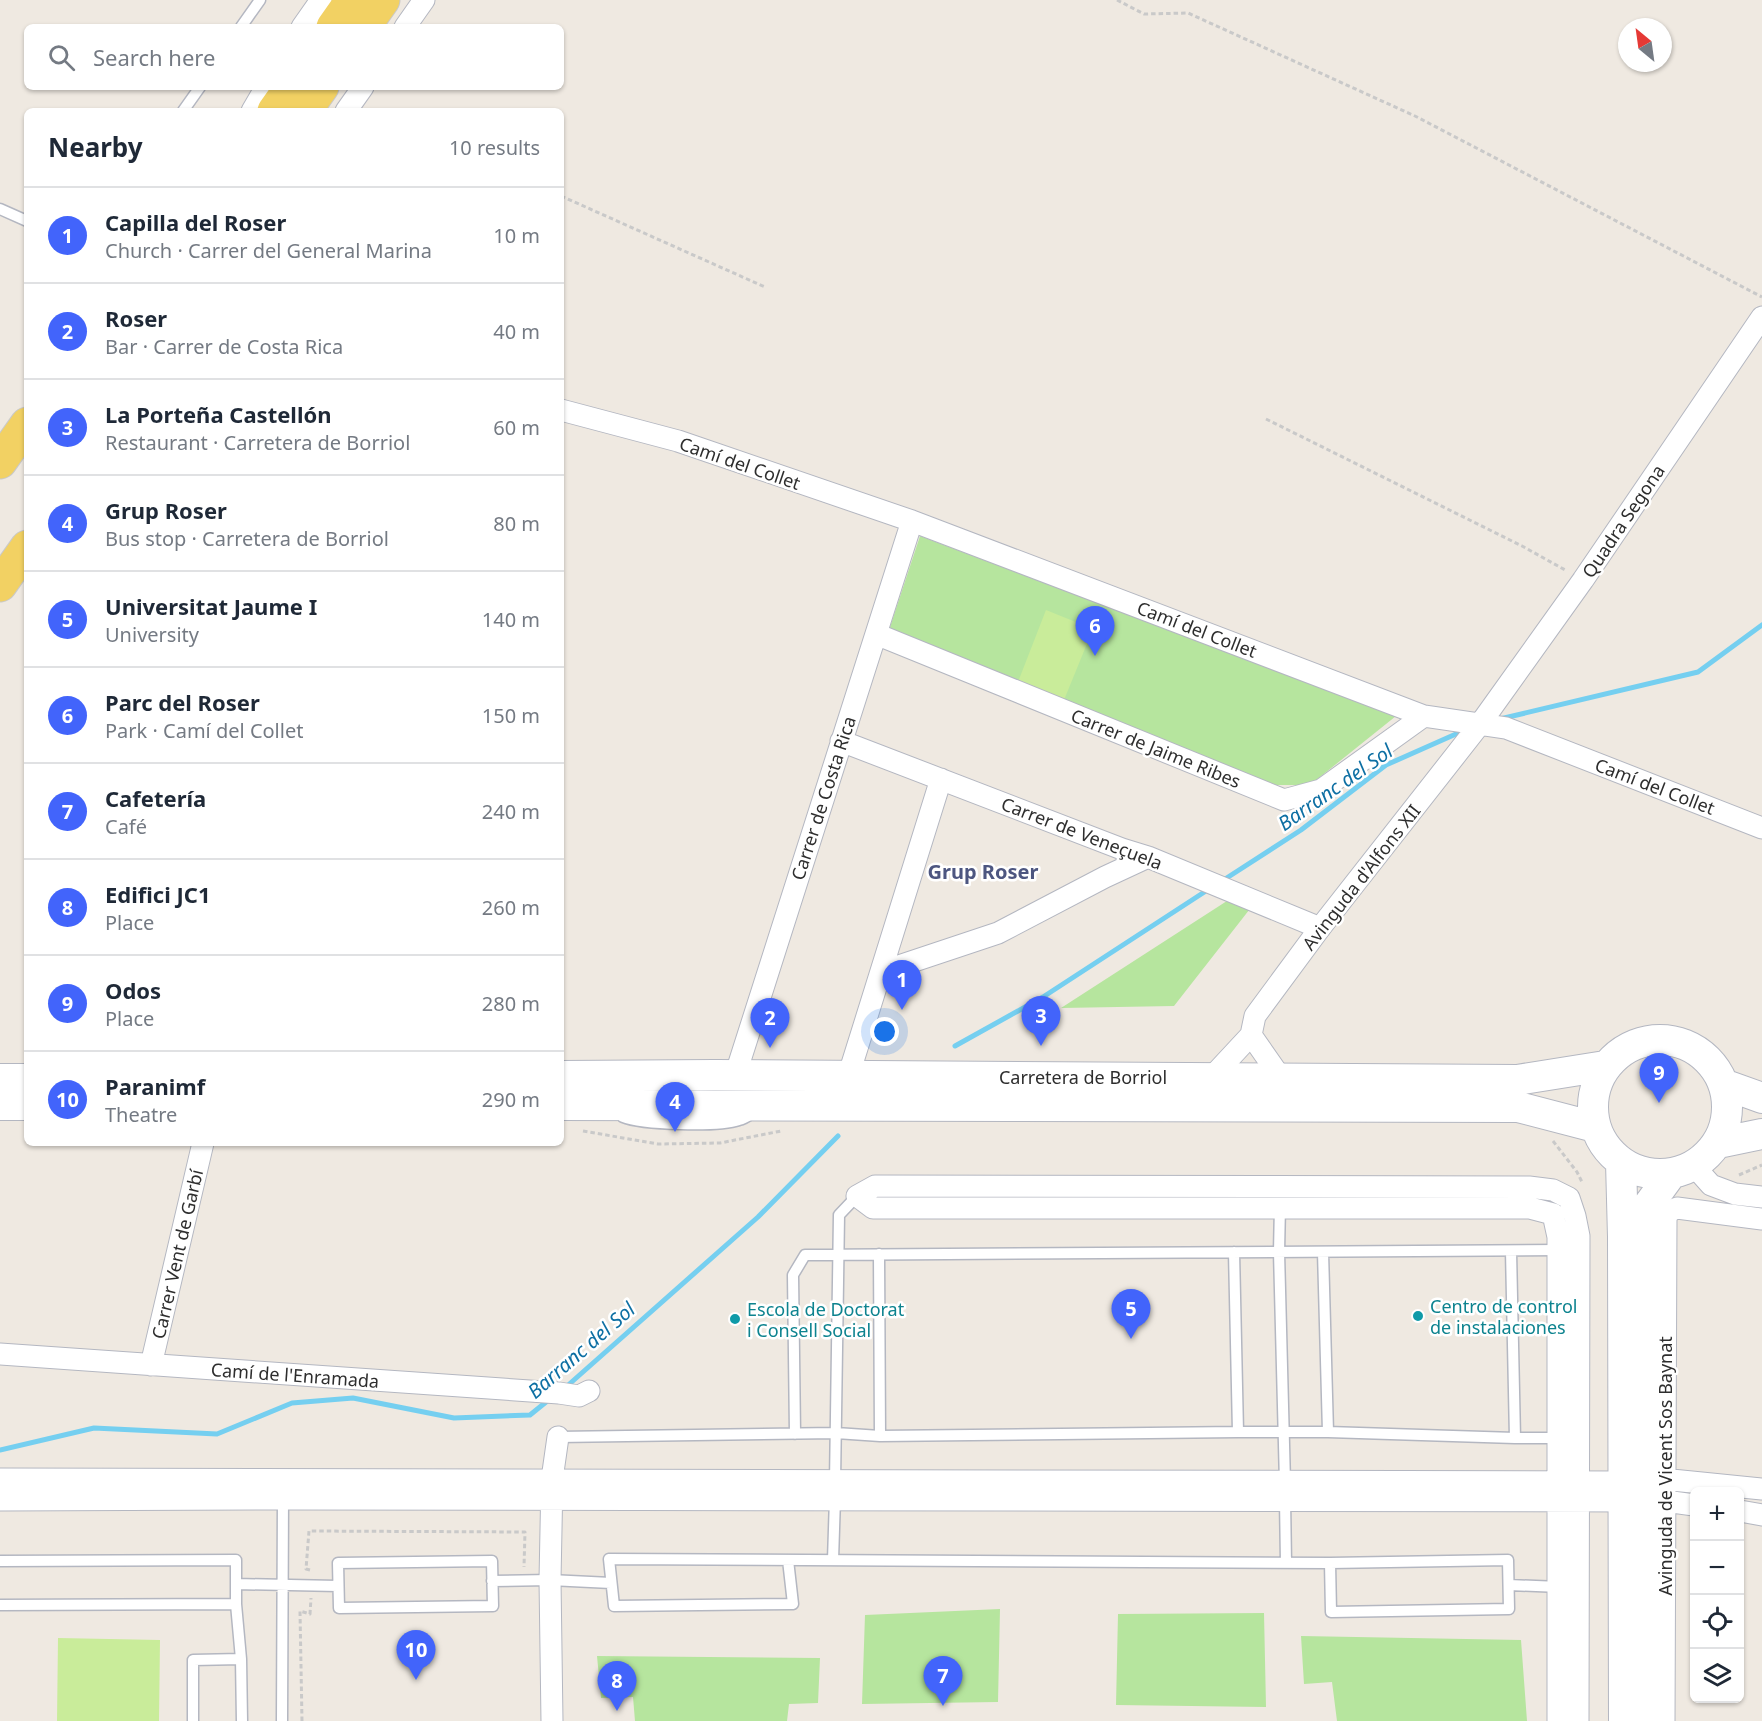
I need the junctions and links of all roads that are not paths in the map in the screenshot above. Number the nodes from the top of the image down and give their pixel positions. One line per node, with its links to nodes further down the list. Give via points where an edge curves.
1 (260, 0): 6 (lane)
2 (321, 0): 7 (street)
3 (352, 0): 8 (main road)
4 (383, 0): 9 (main road)
5 (424, 0): 10 (street)
6 (243, 24)
7 (304, 24)
8 (335, 24)
9 (366, 24)
10 (407, 24)
11 (198, 90): 16 (lane)
12 (264, 90): 17 (street)
13 (289, 90): 18 (main road)
14 (320, 90): 19 (main road)
15 (361, 90): 20 (street)
16 (185, 108)
17 (254, 108)
18 (276, 108)
19 (307, 108)
20 (348, 108)
21 (0, 209): 22 (lane)
22 (24, 220)
23 (1762, 317): 32 (street, Quadra Segona)
24 (564, 411): 27 (street, Camí del Collet, via 678,441)
25 (24, 428): 26 (main road)
26 (0, 462)
27 (912, 521): 30 (street, Carrer de Costa Rica); 31 (street, Camí del Collet)
28 (24, 551): 29 (main road)
29 (0, 585)
30 (876, 633): 31 (street, Carrer de Jaime Ribes, via 1284,800 1321,790); 33 (street, Carrer de Costa Rica)
31 (1424, 716): 32 (street, Camí del Collet)
32 (1480, 724): 35 (street, Camí del Collet, via 1506,728); 39 (street, Avinguda d'Alfons XII)
33 (841, 741): 34 (street, Carrer de Veneçuela); 44 (street, Carrer de Costa Rica)
34 (941, 779): 36 (street, Carrer de Veneçuela); 40 (street)
35 (1762, 828)
36 (1122, 849): 37 (street, Carrer de Veneçuela); 38 (street)
37 (1148, 857): 38 (street); 39 (street, Carrer de Veneçuela)
38 (1104, 877): 40 (street, via 998,933)
39 (1320, 928): 41 (street, Avinguda d'Alfons XII, via 1255,1016)
40 (880, 972): 45 (street)
41 (1251, 1035): 46 (street, Avinguda d'Alfons XII); 47 (street)
42 (1605, 1066): 47 (main road, Carretera de Borriol, via 1517,1080); 50 (main road, via 1634,1043 1672,1039 1705,1054); 55 (main road, via 1593,1096)
43 (564, 1076): 44 (main road, Carretera de Borriol)
44 (735, 1076): 45 (main road, Carretera de Borriol)
45 (848, 1077): 46 (main road, Carretera de Borriol)
46 (1211, 1078): 47 (main road, Carretera de Borriol)
47 (1281, 1078)
48 (0, 1079): 49 (main road)
49 (24, 1079)
50 (1726, 1085): 51 (main road); 57 (main road, via 1728,1115)
51 (1762, 1098)
52 (0, 1105): 53 (main road)
53 (24, 1105)
54 (564, 1106): 55 (main road, Carretera de Borriol, via 589,1118 768,1105 1518,1107)
55 (1595, 1127): 59 (main road, via 1605,1147)
56 (1762, 1134): 57 (main road)
57 (1718, 1143): 60 (main road)
58 (202, 1146): 74 (street, Carrer Vent de Garbí)
59 (1621, 1162): 60 (main road, via 1644,1173); 90 (main road, Avinguda de Vicent Sos Baynat, via 1623,1237)
60 (1682, 1170): 63 (street, via 1735,1194); 90 (main road, Avinguda de Vicent Sos Baynat, via 1647,1207)
61 (1279, 1187): 62 (street, via 875,1186); 64 (lane); 66 (street, via 1552,1190 1569,1198 1575,1216 1579,1236)
62 (857, 1196): 64 (street, via 873,1208); 71 (lane, via 839,1215)
63 (1762, 1197)
64 (1280, 1208): 66 (street, via 1530,1208 1553,1214 1558,1237); 69 (lane)
65 (1762, 1219): 90 (street, Avinguda de Vicent Sos Baynat, via 1677,1208 1668,1212)
66 (1568, 1250): 67 (lane); 84 (street)
67 (1511, 1251): 70 (lane); 83 (lane)
68 (1234, 1252): 69 (lane); 72 (lane); 76 (lane)
69 (1279, 1252): 70 (lane); 79 (lane)
70 (1323, 1252): 77 (lane)
71 (838, 1254): 72 (lane); 78 (lane); 80 (lane, via 805,1255 792,1275)
72 (879, 1254): 81 (lane)
73 (0, 1354): 74 (street, Camí de l'Enramada)
74 (151, 1365): 75 (street, Camí de l'Enramada, via 579,1395)
75 (590, 1391)
76 (1238, 1432): 79 (lane); 81 (lane)
77 (1328, 1432): 79 (lane); 83 (lane)
78 (836, 1433): 80 (lane); 81 (lane); 89 (lane)
79 (1284, 1433): 91 (lane)
80 (795, 1434): 82 (lane)
81 (880, 1436)
82 (558, 1437): 86 (street)
83 (1515, 1438): 84 (lane)
84 (1568, 1438): 92 (street)
85 (0, 1479): 88 (street)
86 (552, 1479): 88 (street); 89 (street); 94 (street)
87 (1762, 1488): 90 (street)
88 (283, 1489): 93 (street); 94 (street); 107 (lane)
89 (835, 1490): 91 (street); 94 (street); 99 (lane)
90 (1645, 1490): 92 (street); 95 (street); 120 (main road, Avinguda de Vicent Sos Baynat); 121 (main road, Avinguda de Vicent Sos Baynat); 122 (street, Avinguda de Vicent Sos Baynat)
91 (1285, 1491): 92 (street); 101 (lane)
92 (1568, 1491): 110 (street)
93 (0, 1500)
94 (551, 1500): 103 (street)
95 (1690, 1504)
96 (1744, 1512): 97 (street)
97 (1762, 1515)
98 (788, 1560): 99 (lane); 105 (lane, via 609,1559); 105 (lane, via 793,1605 614,1606)
99 (833, 1560): 101 (lane)
100 (0, 1561): 106 (lane, via 236,1560)
101 (1286, 1563): 102 (lane)
102 (1330, 1563): 108 (lane, via 1508,1560); 108 (lane, via 1330,1612 1509,1609)
103 (550, 1580): 104 (lane); 105 (lane); 117 (street)
104 (492, 1581): 109 (lane, via 492,1561 338,1563); 109 (lane, via 493,1606 339,1608)
105 (611, 1583)
106 (236, 1584): 107 (lane); 111 (lane)
107 (283, 1585): 109 (lane); 116 (lane)
108 (1509, 1585): 110 (lane)
109 (339, 1586)
110 (1568, 1587): 118 (street); 119 (street)
111 (236, 1604): 112 (lane); 113 (lane)
112 (0, 1605)
113 (241, 1659): 114 (lane, via 193,1660); 115 (lane)
114 (193, 1721)
115 (242, 1721)
116 (282, 1721)
117 (552, 1721)
118 (1558, 1721)
119 (1578, 1721)
120 (1624, 1721)
121 (1648, 1721)
122 (1664, 1721)

